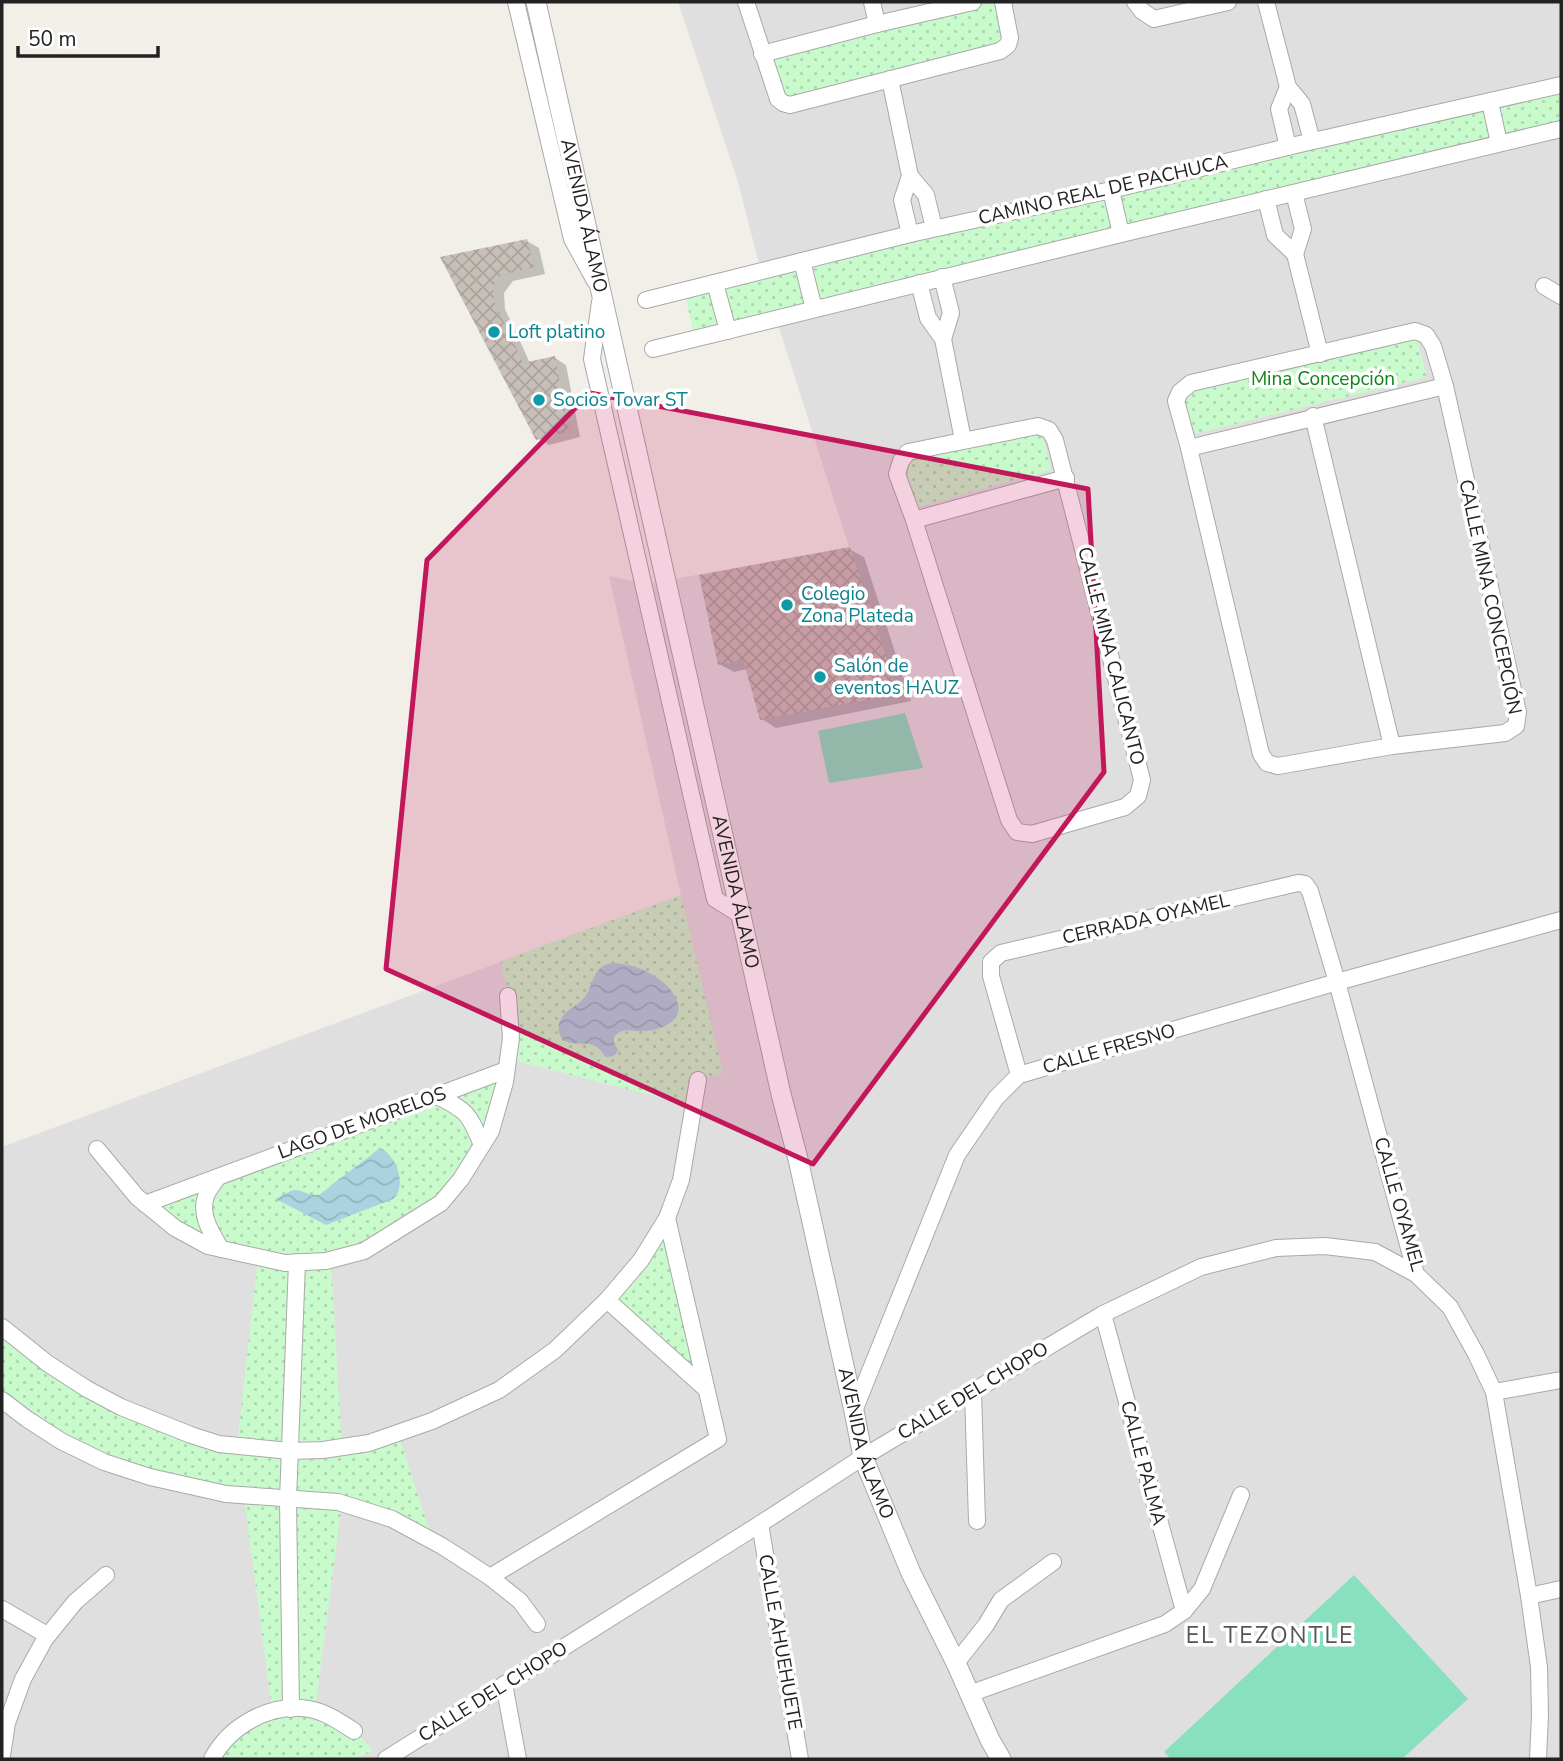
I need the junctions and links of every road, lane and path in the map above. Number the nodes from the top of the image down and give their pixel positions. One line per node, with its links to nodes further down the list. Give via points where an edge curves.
1 (516, 2): 33 (street, via 572,239)
2 (536, 2): 33 (street, AVENIDA ÁLAMO)
3 (746, 2): 11 (street)
4 (872, 2): 10 (street)
5 (973, 2): 10 (street)
6 (1003, 2): 12 (street, via 1010,38 1000,51)
7 (1135, 2): 8 (street, via 1154,19)
8 (1228, 2)
9 (1266, 2): 14 (street)
10 (877, 24): 11 (street)
11 (762, 54): 12 (street, via 778,99 790,105)
12 (890, 79): 20 (street)
13 (1561, 85): 15 (street, CAMINO REAL DE PACHUCA)
14 (1288, 86): 17 (street, via 1302,104); 19 (street, via 1279,109)
15 (1490, 102): 17 (street, CAMINO REAL DE PACHUCA); 18 (street)
16 (1561, 129): 18 (street)
17 (1312, 141): 19 (street, CAMINO REAL DE PACHUCA)
18 (1499, 143): 22 (street)
19 (1288, 147): 21 (street, CAMINO REAL DE PACHUCA)
20 (911, 176): 24 (street, via 926,195); 25 (street, via 902,200)
21 (1111, 190): 24 (street, CAMINO REAL DE PACHUCA); 26 (street)
22 (1294, 193): 23 (street); 27 (street, via 1303,229)
23 (1266, 199): 26 (street); 27 (street, via 1275,236)
24 (934, 228): 25 (street, CAMINO REAL DE PACHUCA)
25 (910, 233): 28 (street, CAMINO REAL DE PACHUCA)
26 (1121, 234): 29 (street)
27 (1295, 254): 40 (street)
28 (803, 261): 30 (street, CAMINO REAL DE PACHUCA); 36 (street)
29 (942, 277): 31 (street); 38 (street, via 951,313)
30 (715, 283): 35 (street, CAMINO REAL DE PACHUCA); 37 (street)
31 (919, 283): 36 (street); 38 (street, via 928,318)
32 (1544, 286): 34 (street)
33 (601, 294): 72 (street, AVENIDA ÁLAMO)
34 (1561, 296)
35 (646, 300)
36 (814, 309): 37 (street)
37 (727, 331): 39 (street)
38 (943, 339): 43 (street)
39 (653, 349)
40 (1320, 354): 41 (street, CALLE MINA CONCEPCIÓN, via 1415,331 1426,335 1433,346); 44 (street, CALLE MINA CONCEPCIÓN, via 1191,383 1176,401)
41 (1445, 386): 42 (street); 47 (street, CALLE MINA CONCEPCIÓN, via 1518,712 1517,726 1505,733)
42 (1313, 416): 44 (street); 47 (street)
43 (963, 440): 45 (street, CALLE MINA CALICANTO, via 1038,426 1055,440); 46 (street, CALLE MINA CALICANTO, via 908,452 901,461 897,474)
44 (1189, 448): 47 (street, CALLE MINA CONCEPCIÓN, via 1261,754 1267,763 1278,766)
45 (1066, 478): 46 (street); 46 (street, CALLE MINA CALICANTO, via 1142,780 1138,796 1125,807 1032,834 1017,832 1009,820)
46 (914, 520)
47 (1392, 746)
48 (1305, 884): 50 (street, CALLE OYAMEL); 53 (street, CERRADA OYAMEL, via 1000,953 991,962 991,976)
49 (1561, 920): 50 (street, CALLE FRESNO)
50 (1337, 982): 53 (street, CALLE FRESNO); 63 (street, CALLE OYAMEL)
51 (508, 996): 52 (street, via 511,1038)
52 (506, 1070): 55 (street, LAGO DE MORELOS); 56 (street, via 491,1130)
53 (1019, 1075): 72 (street, CALLE FRESNO, via 996,1098 957,1155)
54 (698, 1080): 60 (street, via 681,1180)
55 (437, 1096): 56 (street, via 464,1110); 58 (street, LAGO DE MORELOS)
56 (482, 1145): 62 (street, via 441,1203 412,1222 364,1251 327,1261)
57 (97, 1149): 59 (street)
58 (218, 1177): 59 (street, LAGO DE MORELOS); 61 (street, via 205,1197 204,1213)
59 (145, 1204): 61 (street, via 175,1228)
60 (667, 1219): 64 (street, via 641,1260); 68 (street)
61 (221, 1249): 62 (street)
62 (297, 1262): 73 (street)
63 (1416, 1274): 65 (street, CALLE DEL CHOPO, via 1376,1252 1325,1246 1276,1248 1201,1267); 70 (street, CALLE OYAMEL, via 1450,1307)
64 (607, 1300): 68 (street); 73 (street, via 555,1350 499,1390 432,1422 369,1443)
65 (1103, 1314): 69 (street, CALLE DEL CHOPO); 85 (street, CALLE PALMA)
66 (2, 1328): 73 (street, via 47,1363 121,1407 219,1444)
67 (1561, 1380): 70 (street)
68 (706, 1389): 81 (street, via 718,1439)
69 (973, 1392): 74 (street, CALLE DEL CHOPO); 77 (street)
70 (1494, 1392): 83 (street, CALLE OYAMEL)
71 (2, 1400): 76 (street, via 61,1441 104,1462 204,1490)
72 (854, 1410): 74 (street, AVENIDA ÁLAMO)
73 (289, 1451): 76 (street)
74 (863, 1457): 78 (street, CALLE DEL CHOPO); 88 (street, AVENIDA ÁLAMO, via 911,1573)
75 (1241, 1495): 85 (street, via 1202,1589)
76 (288, 1500): 81 (street, via 338,1503 392,1519); 91 (street)
77 (977, 1521)
78 (760, 1524): 89 (street, CALLE DEL CHOPO); 99 (street, CALLE AHUEHUETE)
79 (1053, 1562): 88 (street, via 1001,1600)
80 (106, 1575): 87 (street)
81 (490, 1577): 86 (street, via 520,1601)
82 (1561, 1589): 83 (street)
83 (1529, 1596): 101 (street, CALLE OYAMEL, via 1539,1667)
84 (2, 1609): 87 (street)
85 (1184, 1611): 90 (street, via 1165,1624)
86 (537, 1624)
87 (47, 1635): 93 (street, via 23,1679)
88 (956, 1663): 90 (street, AVENIDA ÁLAMO)
89 (504, 1684): 97 (street, CALLE DEL CHOPO); 98 (street)
90 (969, 1694): 94 (street, AVENIDA ÁLAMO)
91 (291, 1709): 92 (street, via 309,1709); 96 (street, via 262,1714 237,1729)
92 (354, 1731)
93 (4, 1735): 95 (street)
94 (991, 1750): 100 (street, AVENIDA ÁLAMO)
95 (2, 1755)
96 (212, 1759)
97 (386, 1759)
98 (518, 1759)
99 (800, 1759)
100 (1001, 1759)
101 (1538, 1759)

